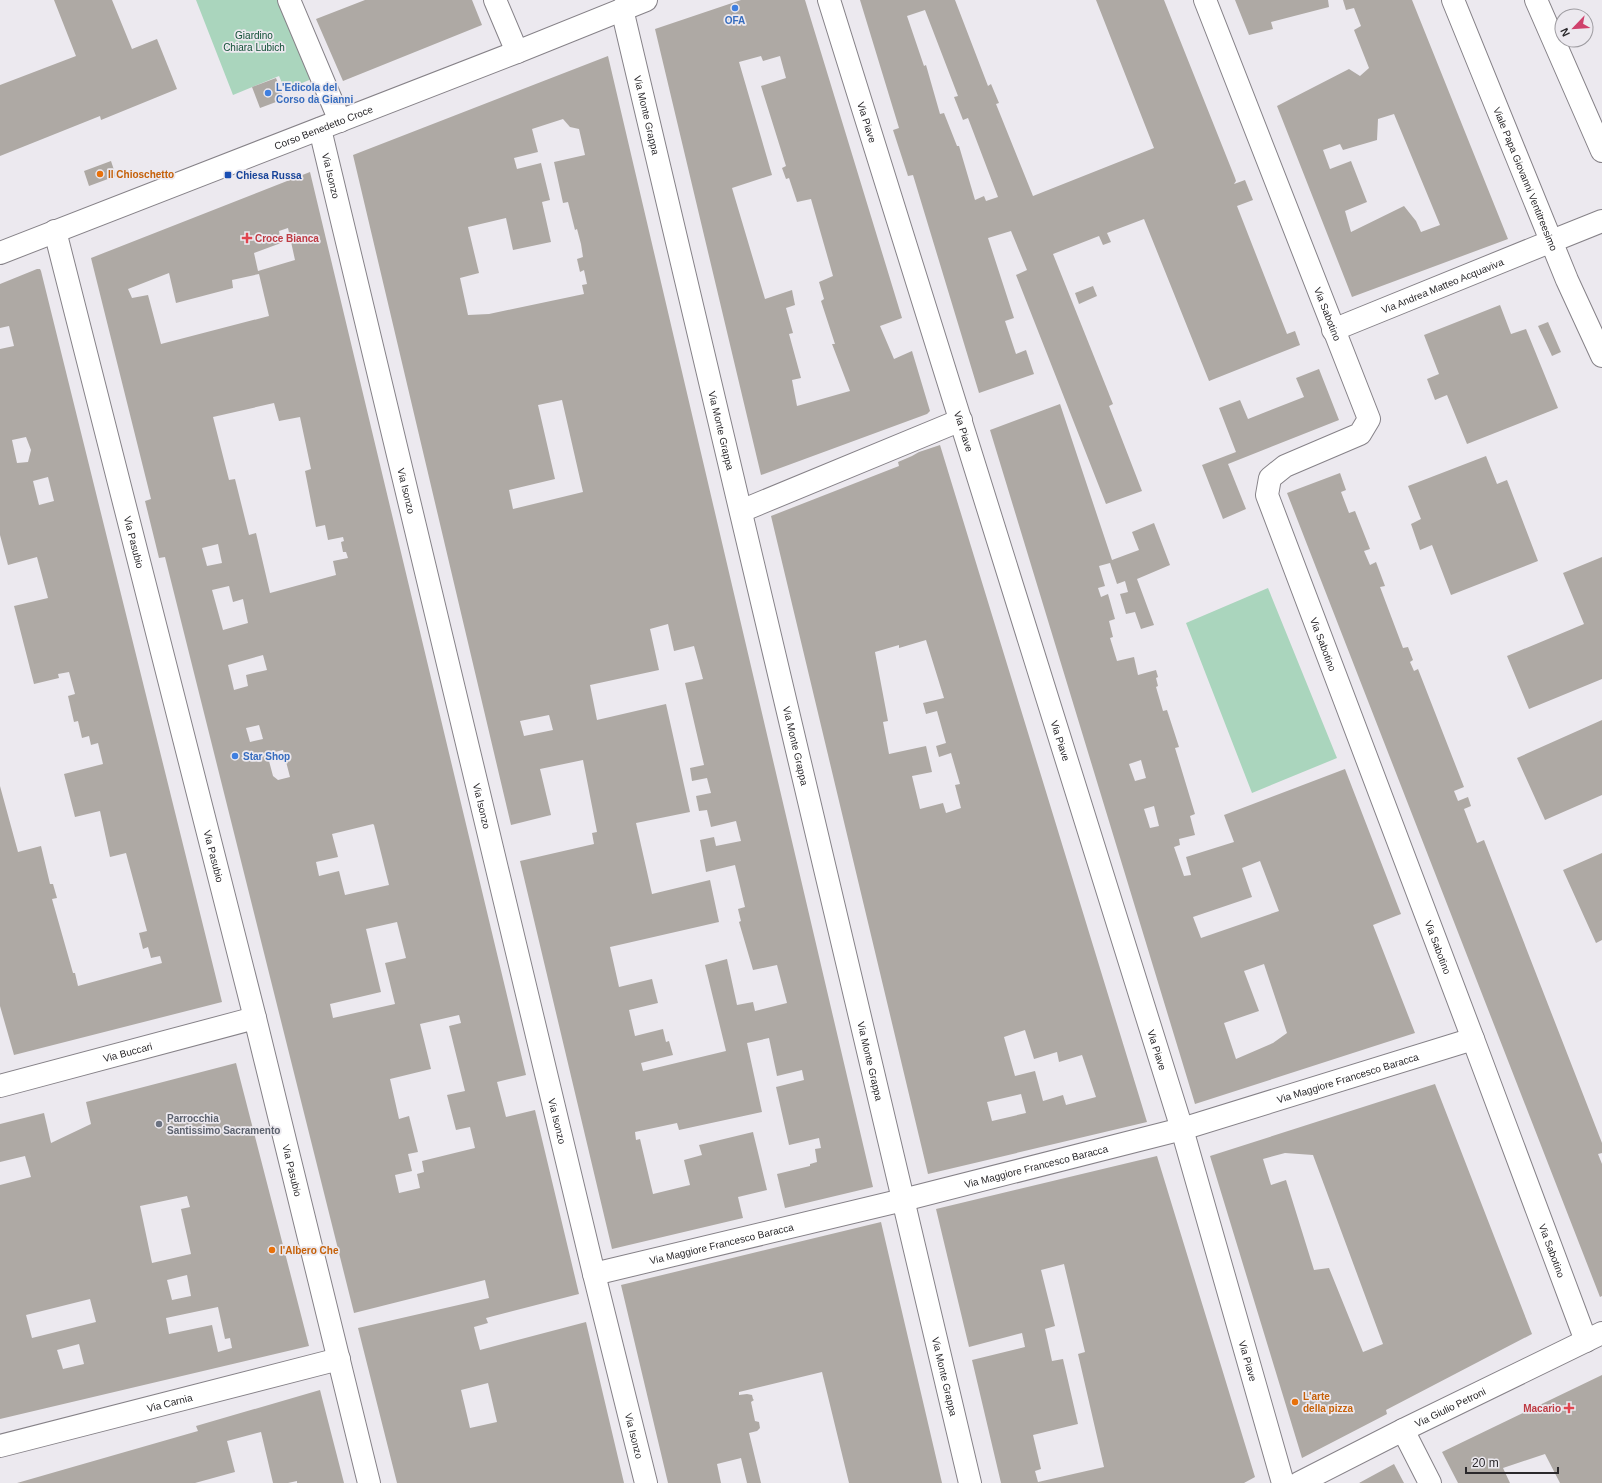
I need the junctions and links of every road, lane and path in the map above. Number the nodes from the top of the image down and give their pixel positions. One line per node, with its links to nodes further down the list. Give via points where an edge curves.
1 (289, 0): 10 (street)
2 (495, 0): 9 (street)
3 (646, 0): 8 (street, Corso Benedetto Croce)
4 (830, 0): 19 (street, Via Piave)
5 (1205, 0): 17 (street, Via Sabotino)
6 (1454, 0): 15 (street, Viale Papa Giovanni Ventitreesimo)
7 (1536, 0): 12 (street)
8 (622, 9): 9 (street, Corso Benedetto Croce); 20 (street, Via Monte Grappa)
9 (517, 52): 10 (street, Corso Benedetto Croce)
10 (340, 121): 11 (street, Corso Benedetto Croce)
11 (320, 129): 14 (street, Corso Benedetto Croce); 26 (street, Via Isonzo)
12 (1602, 151)
13 (1602, 221): 15 (street, Via Andrea Matteo Acquaviva)
14 (55, 231): 16 (street, Corso Benedetto Croce); 21 (street, Via Pasubio)
15 (1552, 242): 17 (street, Via Andrea Matteo Acquaviva); 18 (street, Viale Papa Giovanni Ventitreesimo)
16 (0, 253)
17 (1333, 330): 22 (street, Via Sabotino, via 1369,419 1360,434 1285,466 1270,478 1267,494)
18 (1602, 356)
19 (961, 420): 20 (street); 24 (street, Via Piave)
20 (741, 511): 25 (street, Via Monte Grappa)
21 (255, 1018): 23 (street, Via Buccari); 28 (street, Via Pasubio)
22 (1474, 1039): 24 (street, Via Maggiore Francesco Baracca); 27 (street, Via Sabotino)
23 (0, 1086)
24 (1182, 1129): 25 (street, Via Maggiore Francesco Baracca); 34 (street, Via Piave)
25 (903, 1200): 26 (street, Via Maggiore Francesco Baracca); 33 (street, Via Monte Grappa)
26 (594, 1274): 32 (street, Via Isonzo)
27 (1594, 1338): 29 (street, Via Giulio Petroni)
28 (339, 1359): 30 (street, Via Carnia); 31 (street, Via Pasubio)
29 (1403, 1430): 35 (street, Via Giulio Petroni); 36 (street)
30 (0, 1446)
31 (369, 1483)
32 (646, 1483)
33 (970, 1483)
34 (1283, 1483)
35 (1299, 1483)
36 (1430, 1483)

